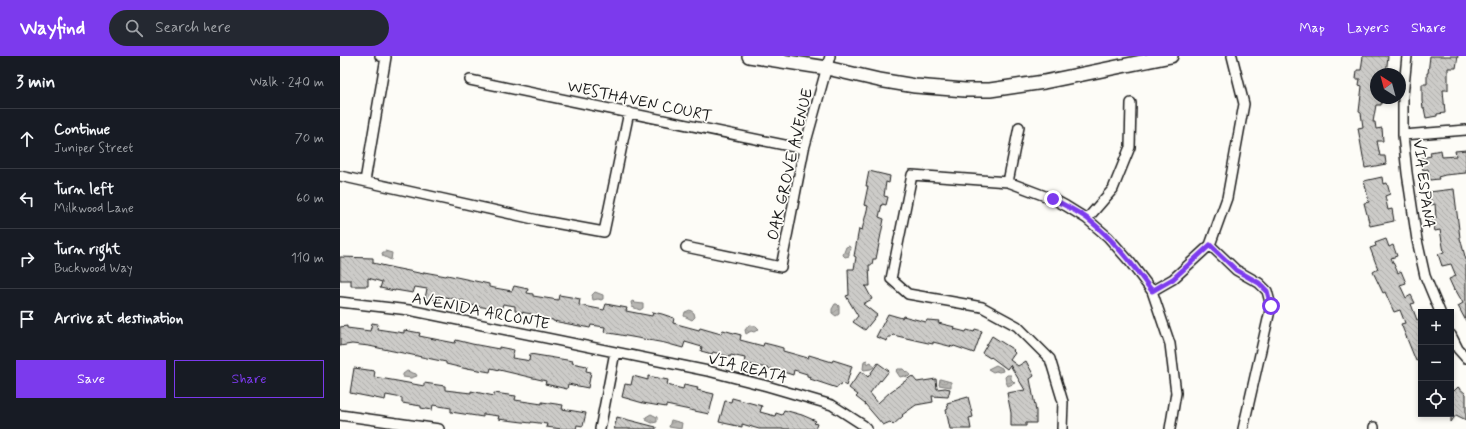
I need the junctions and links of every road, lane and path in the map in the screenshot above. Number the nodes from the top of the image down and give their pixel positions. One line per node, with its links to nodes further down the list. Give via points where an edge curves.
1 (383, 56): 15 (street)
2 (749, 56): 6 (main road)
3 (1171, 56): 6 (main road, via 1044,82 990,90 915,86 879,80)
4 (1232, 56): 18 (street, via 1244,104 1227,198)
5 (1407, 56): 12 (street, VIA ESPANA)
6 (828, 62): 13 (street, OAK GROVE AVENUE)
7 (470, 80): 9 (street, WESTHAVEN COURT)
8 (1131, 103): 17 (street, via 1130,147 1112,189)
9 (629, 112): 13 (street, WESTHAVEN COURT); 15 (street, via 604,232 538,220)
10 (1019, 127): 16 (street)
11 (1466, 130): 12 (street)
12 (1403, 135): 22 (street, VIA ESPANA, via 1417,240 1425,276)
13 (804, 149): 19 (street, OAK GROVE AVENUE, via 781,267)
14 (340, 176): 15 (street)
15 (365, 181)
16 (1008, 182): 17 (street, via 1053,199); 30 (street, via 912,175 891,279 908,294 982,307 1016,326 1050,359 1063,402)
17 (1087, 219): 20 (street, via 1108,237)
18 (1210, 245): 20 (street, via 1173,279); 32 (street, via 1236,270 1259,283 1267,291 1271,306)
19 (686, 247)
20 (1152, 291): 31 (street, via 1170,344 1176,393)
21 (340, 302): 24 (street, AVENIDA ARCONTE, via 409,310)
22 (1439, 309)
23 (1454, 341): 25 (street)
24 (615, 352): 28 (street); 29 (street, VIA REATA, via 708,371 832,405)
25 (1466, 358)
26 (340, 415): 27 (street)
27 (439, 429)
28 (600, 429)
29 (867, 429)
30 (1062, 429)
31 (1170, 429)
32 (1243, 429)

